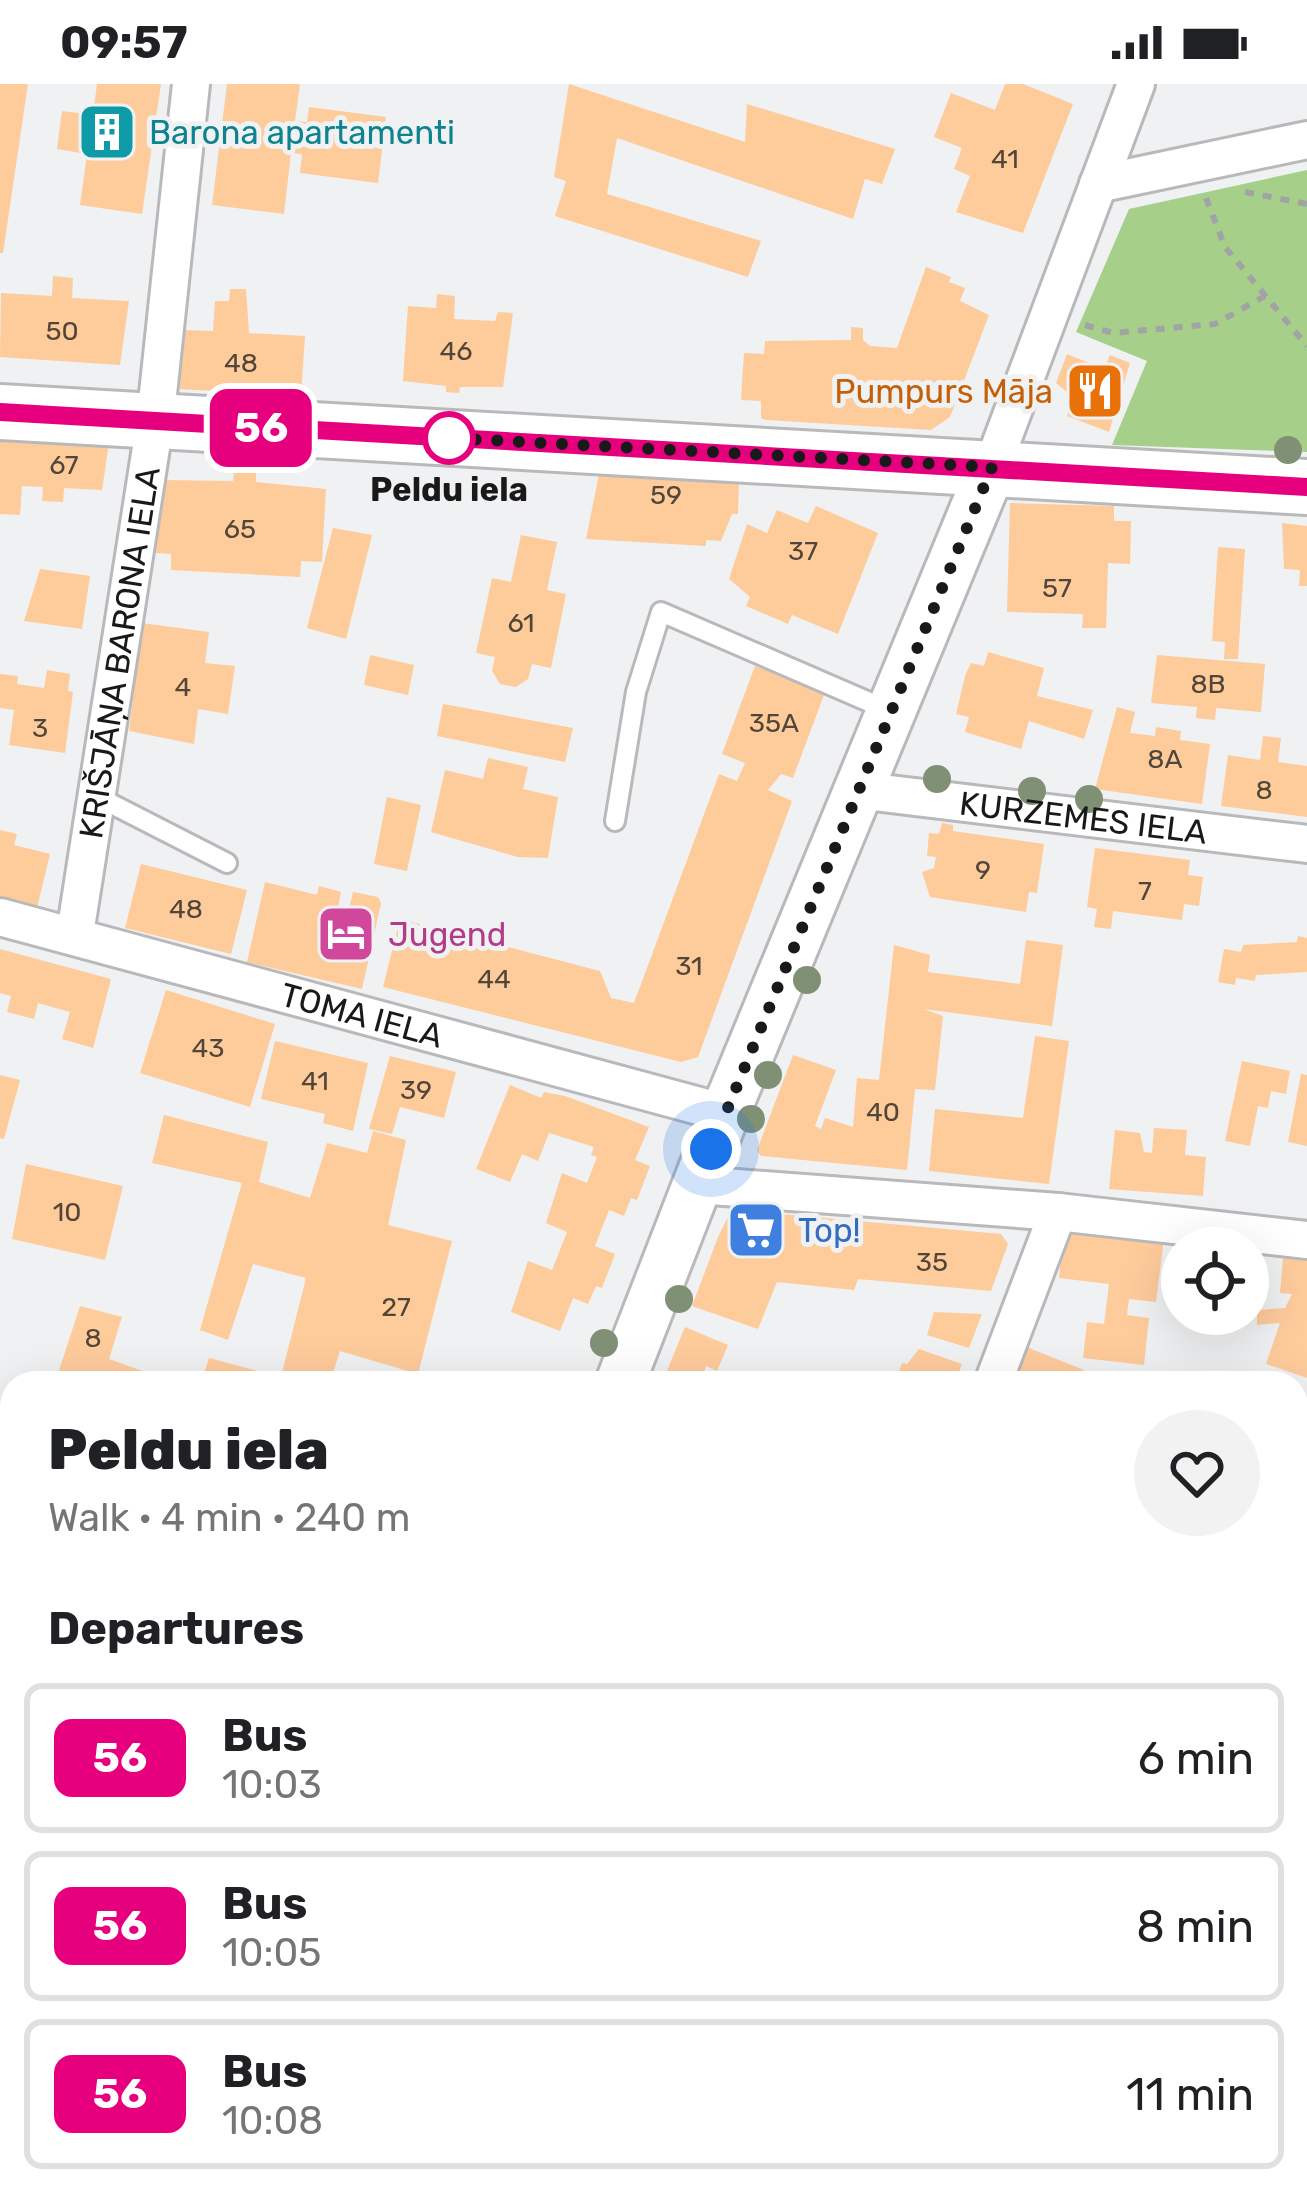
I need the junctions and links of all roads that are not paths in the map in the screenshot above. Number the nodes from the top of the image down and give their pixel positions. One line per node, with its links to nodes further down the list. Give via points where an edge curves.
1 (191, 84): 6 (street, KRIŠJĀŅA BARONA IELA)
2 (1136, 84): 4 (street)
3 (1307, 140): 4 (street)
4 (1098, 184): 7 (street)
5 (0, 412): 6 (main road)
6 (154, 422): 7 (main road); 11 (street, KRIŠJĀŅA BARONA IELA)
7 (992, 467): 8 (main road); 9 (street)
8 (1307, 487)
9 (890, 711): 10 (street); 12 (lane, via 661,613 636,692)
10 (857, 790): 13 (street, KURZEMES IELA); 17 (street)
11 (96, 796): 14 (lane); 16 (street, KRIŠJĀŅA BARONA IELA)
12 (615, 821)
13 (1307, 844)
14 (227, 863)
15 (0, 917): 16 (street, TOMA IELA)
16 (75, 934): 17 (street, TOMA IELA)
17 (725, 1113): 18 (street)
18 (697, 1185): 19 (street); 21 (street)
19 (1058, 1212): 20 (street); 22 (street)
20 (1307, 1240)
21 (625, 1371)
22 (998, 1371)

